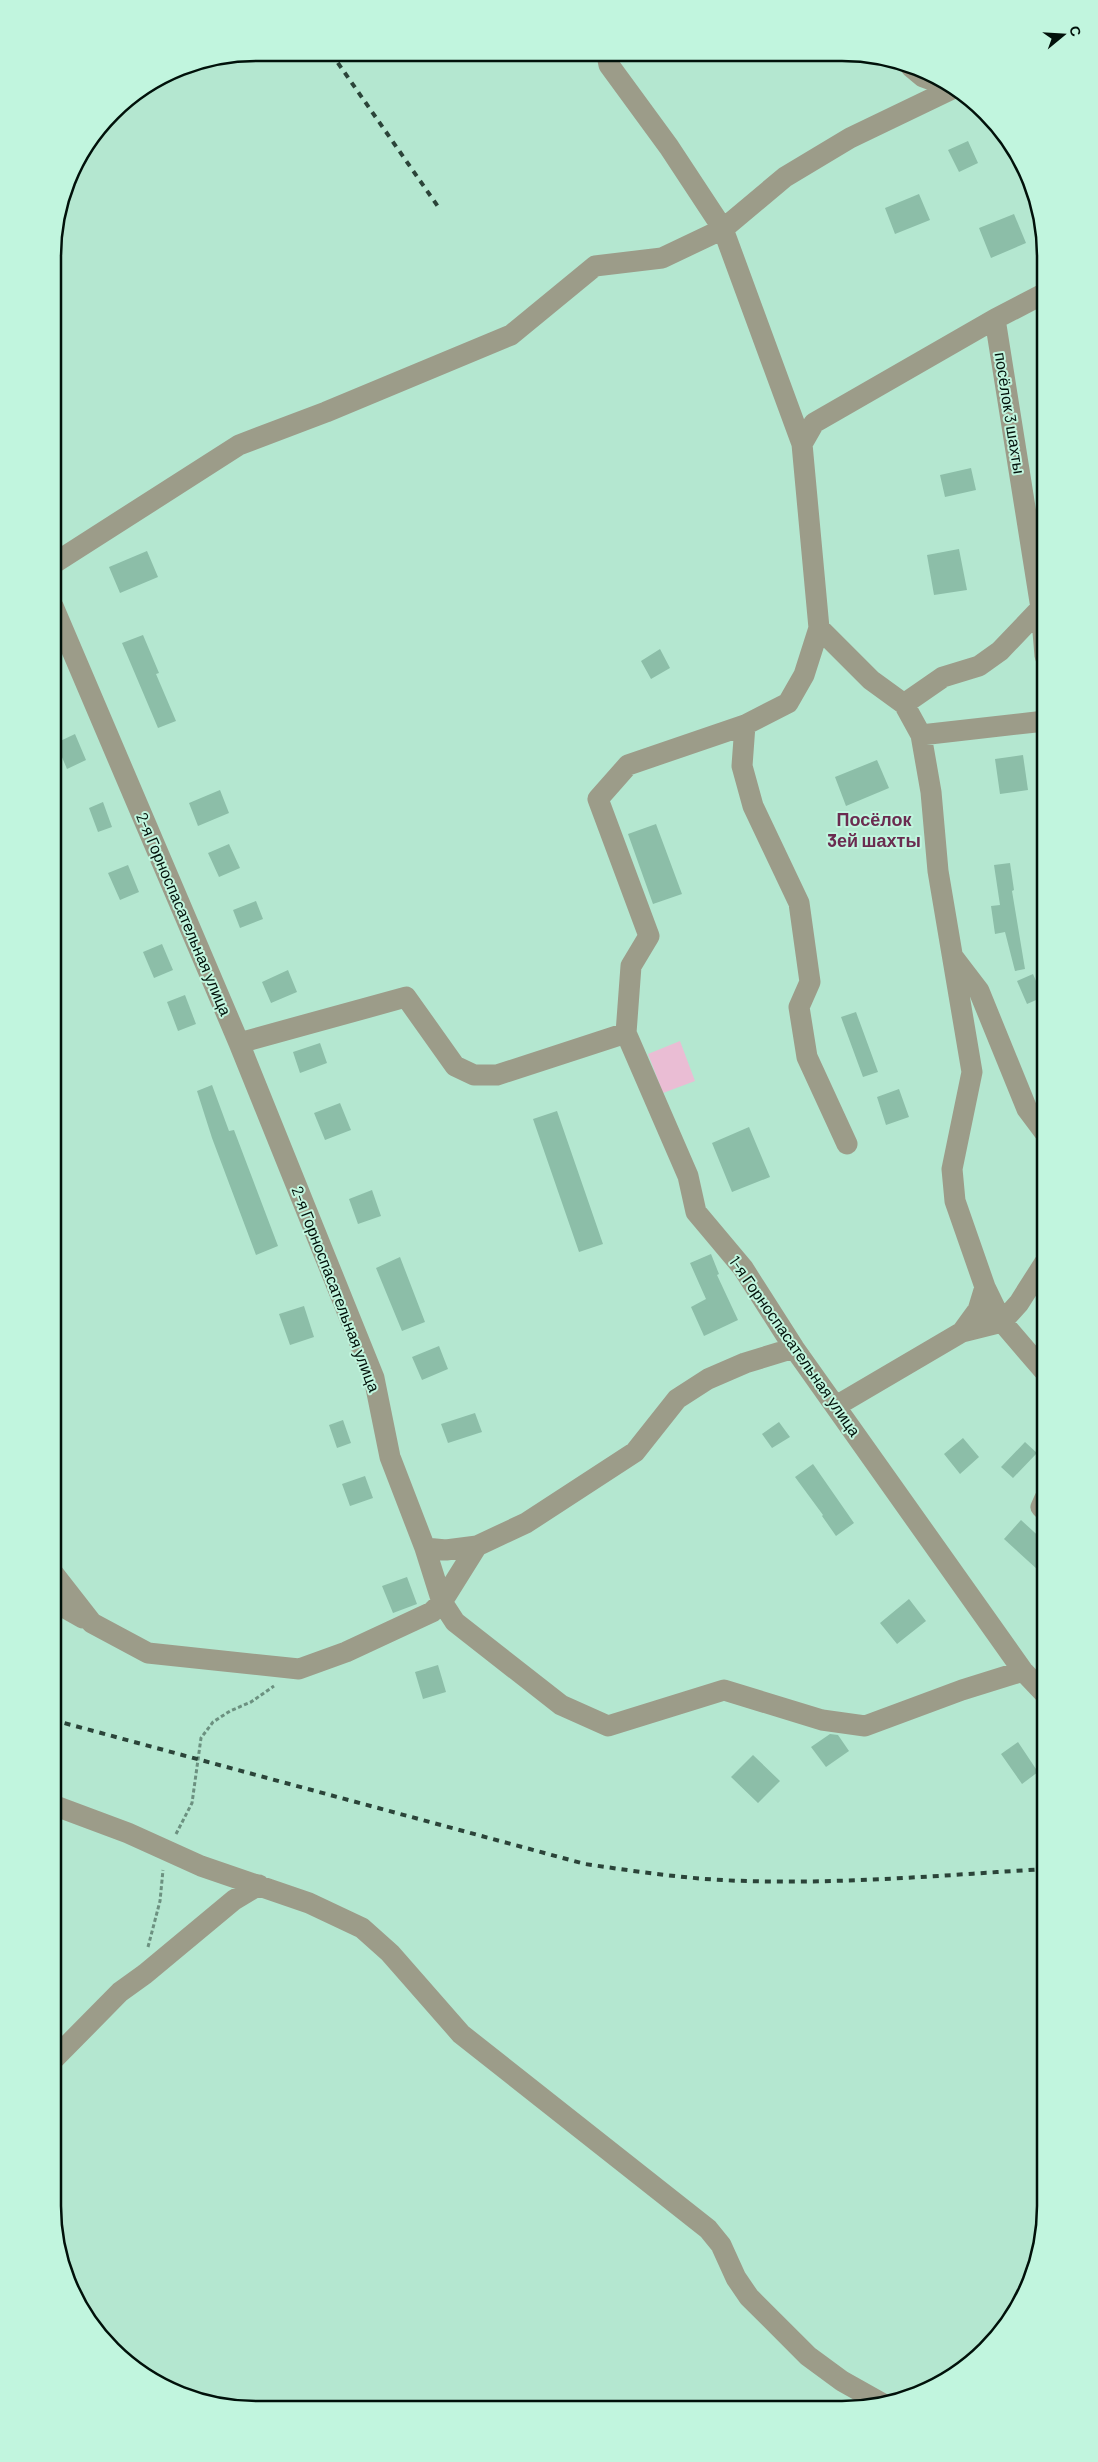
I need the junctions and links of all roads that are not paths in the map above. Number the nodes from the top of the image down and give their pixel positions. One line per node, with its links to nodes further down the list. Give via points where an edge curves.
1 (608, 61): 3 (street)
2 (946, 92): 3 (street, via 850,138 785,177)
3 (723, 229): 6 (street); 7 (street, via 662,258 596,266 511,334 239,446)
4 (1037, 298): 5 (street)
5 (995, 319): 6 (street, via 814,423); 8 (street, посёлок 3 шахты)
6 (802, 444): 11 (street)
7 (61, 559)
8 (1037, 583)
9 (1037, 612): 12 (street, via 1000,651 979,666 943,677)
10 (61, 625): 18 (street, 2-я Горноспасательная улица)
11 (819, 628): 12 (street, via 871,680); 14 (street, via 804,675 788,703)
12 (904, 704): 15 (street)
13 (1037, 722): 15 (street)
14 (745, 725): 17 (street, 1-я Горноспасательная улица, via 628,765 598,800 649,936 631,966); 20 (street, via 742,766 753,806 799,903 810,982 799,1007 807,1057)
15 (921, 735): 16 (street)
16 (951, 954): 19 (street, via 979,991 1027,1109); 22 (street, via 972,1072 952,1169 955,1201)
17 (626, 1033): 18 (street, via 497,1075 474,1074 455,1066 406,997); 25 (street, 1-я Горноспасательная улица, via 688,1176 696,1212 743,1268)
18 (239, 1043): 29 (street, 2-я Горноспасательная улица, via 374,1378 390,1457)
19 (1037, 1122)
20 (847, 1144)
21 (1037, 1275): 23 (street)
22 (985, 1287): 23 (street); 24 (street, via 978,1310)
23 (1002, 1322): 24 (street); 26 (street)
24 (962, 1332): 27 (street)
25 (794, 1348): 27 (street, 1-я Горноспасательная улица); 28 (street, via 745,1363 708,1379 677,1399 635,1452 526,1523)
26 (1037, 1363)
27 (836, 1406): 34 (street, 1-я Горноспасательная улица)
28 (477, 1546): 29 (street, via 446,1550); 31 (street)
29 (425, 1548): 31 (street, 2-я Горноспасательная улица)
30 (61, 1583): 33 (street)
31 (442, 1602): 33 (street, via 432,1612 346,1652 299,1669 148,1653); 34 (street, 2-я Горноспасательная улица, via 455,1622 561,1705 608,1726 724,1690 822,1720 865,1726)
32 (61, 1606): 33 (street)
33 (92, 1623)
34 (1024, 1671): 35 (street, 1-я Горноспасательная улица)
35 (1037, 1685)
36 (61, 1808): 37 (street, via 200,1866)
37 (259, 1884): 38 (street, via 234,1900 120,1992); 39 (street, via 310,1903 362,1928 390,1953 461,2034 708,2229 722,2245 736,2278 749,2297 808,2356)
38 (61, 2051)
39 (873, 2398)

